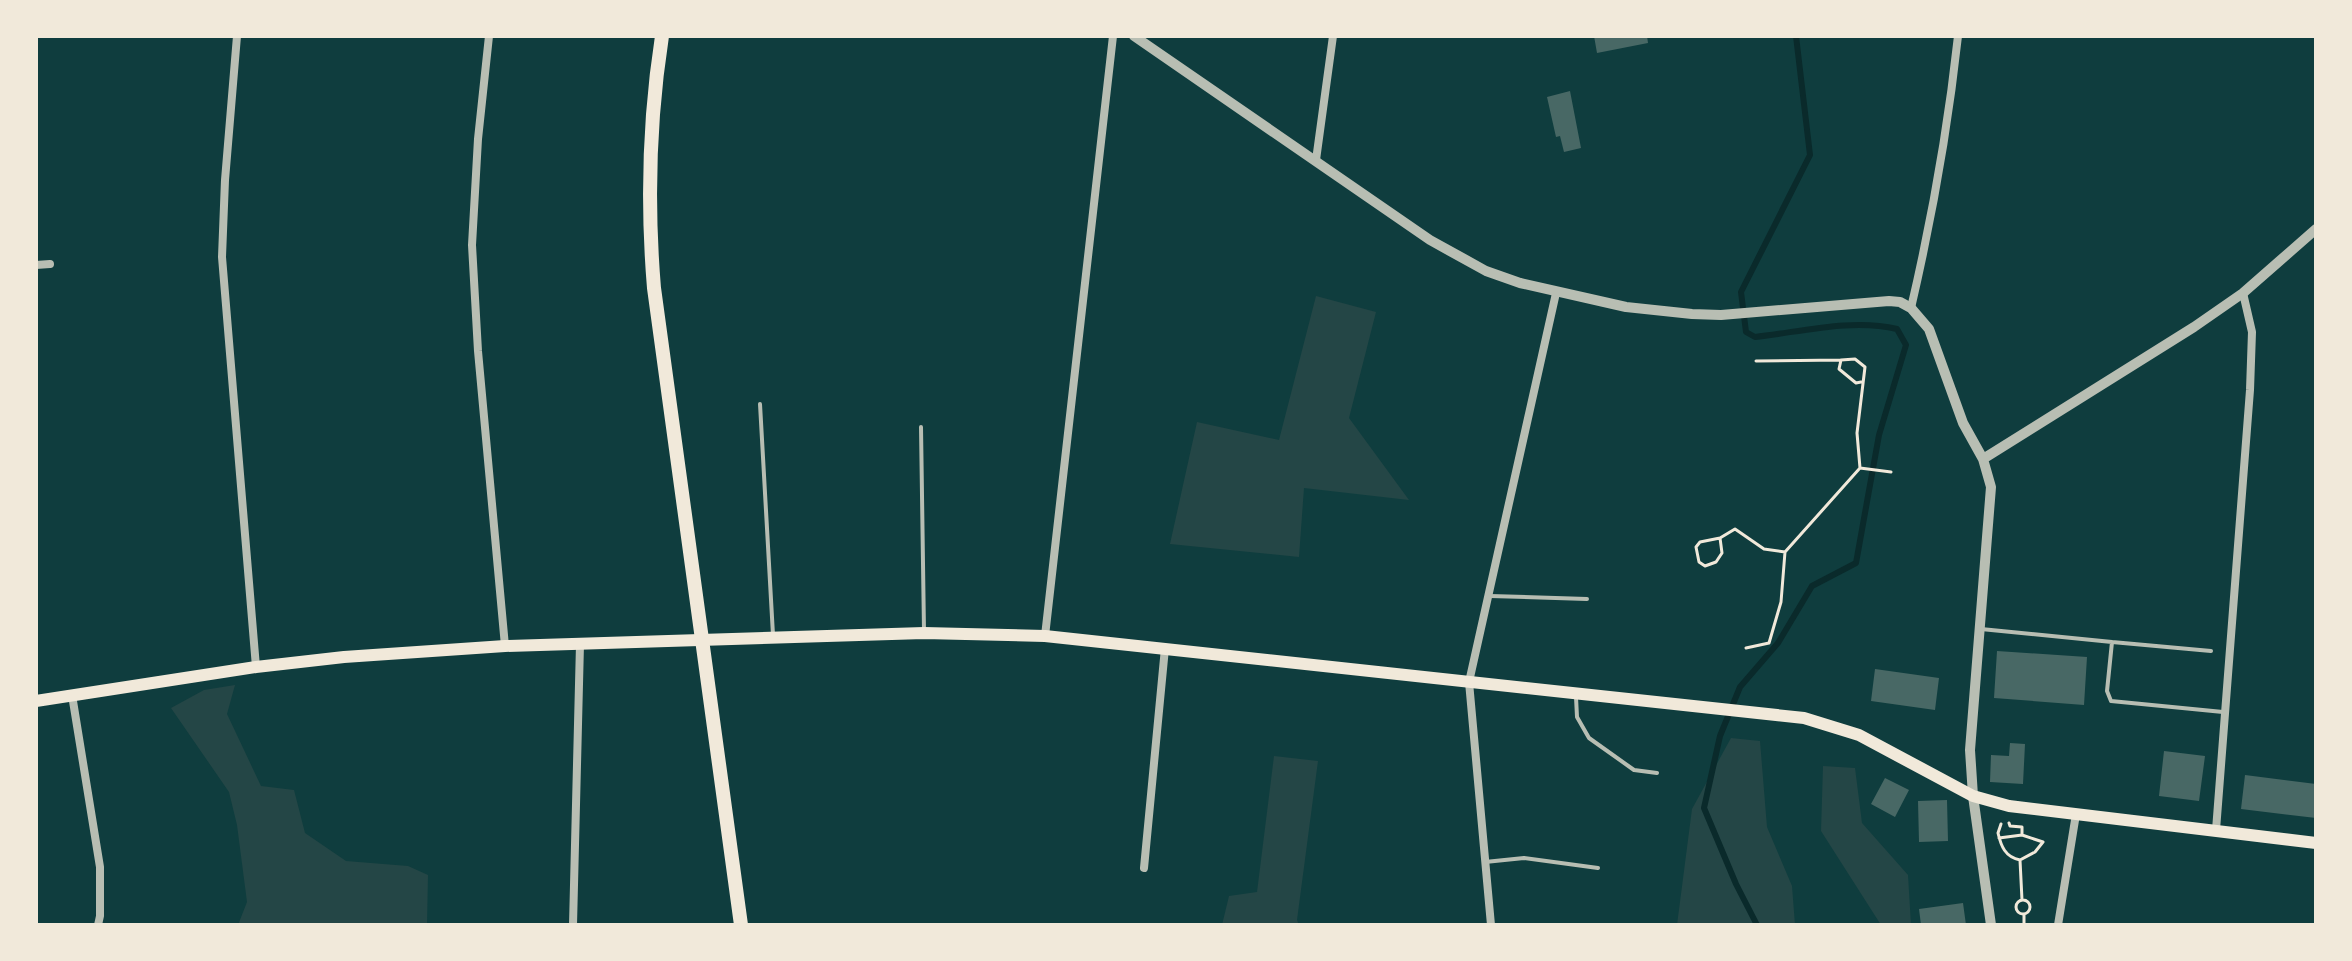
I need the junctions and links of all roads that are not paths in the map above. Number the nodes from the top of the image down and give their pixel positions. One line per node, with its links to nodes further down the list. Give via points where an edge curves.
1 (237, 36): 29 (street, via 222,257)
2 (489, 36): 26 (street, via 472,245)
3 (662, 36): 45 (main road, via 651,150 651,254)
4 (1113, 36): 22 (street)
5 (1134, 36): 8 (street)
6 (1333, 36): 8 (street)
7 (1958, 36): 14 (street, via 1948,122)
8 (1316, 160): 12 (street, via 1462,259)
9 (2316, 229): 13 (street)
10 (50, 264): 11 (street)
11 (36, 265)
12 (1556, 293): 14 (street, via 1639,309 1721,315 1889,301); 18 (street)
13 (2243, 293): 17 (street); 34 (street, via 2252,332 2250,390)
14 (1911, 308): 17 (street, via 1929,329 1969,438)
15 (760, 404): 23 (lane)
16 (921, 427): 21 (lane)
17 (1983, 459): 20 (street, via 1991,487)
18 (1487, 596): 19 (lane); 30 (street)
19 (1587, 599)
20 (1978, 629): 24 (lane); 36 (street, via 1970,750)
21 (924, 633): 22 (main road); 23 (main road)
22 (1045, 636): 27 (main road)
23 (773, 638): 25 (main road)
24 (2112, 642): 28 (lane); 34 (lane, via 2107,691 2111,701)
25 (580, 644): 26 (main road); 44 (street)
26 (505, 646): 29 (main road)
27 (1165, 648): 30 (main road); 41 (street)
28 (2211, 651)
29 (256, 667): 32 (main road)
30 (1469, 682): 31 (main road); 40 (street)
31 (1576, 694): 35 (lane, via 1577,717 1589,738 1634,770); 36 (main road, via 1804,718 1859,735)
32 (72, 695): 33 (main road); 43 (street, via 100,867)
33 (36, 701)
34 (2223, 712): 38 (street)
35 (1657, 773)
36 (1973, 796): 37 (main road); 47 (street)
37 (2076, 814): 38 (main road); 48 (street)
38 (2216, 830): 39 (main road)
39 (2316, 843)
40 (1485, 862): 42 (lane, via 1524,858); 46 (street)
41 (1144, 868)
42 (1598, 868)
43 (98, 925)
44 (573, 925)
45 (741, 925)
46 (1491, 925)
47 (1991, 925)
48 (2058, 925)

